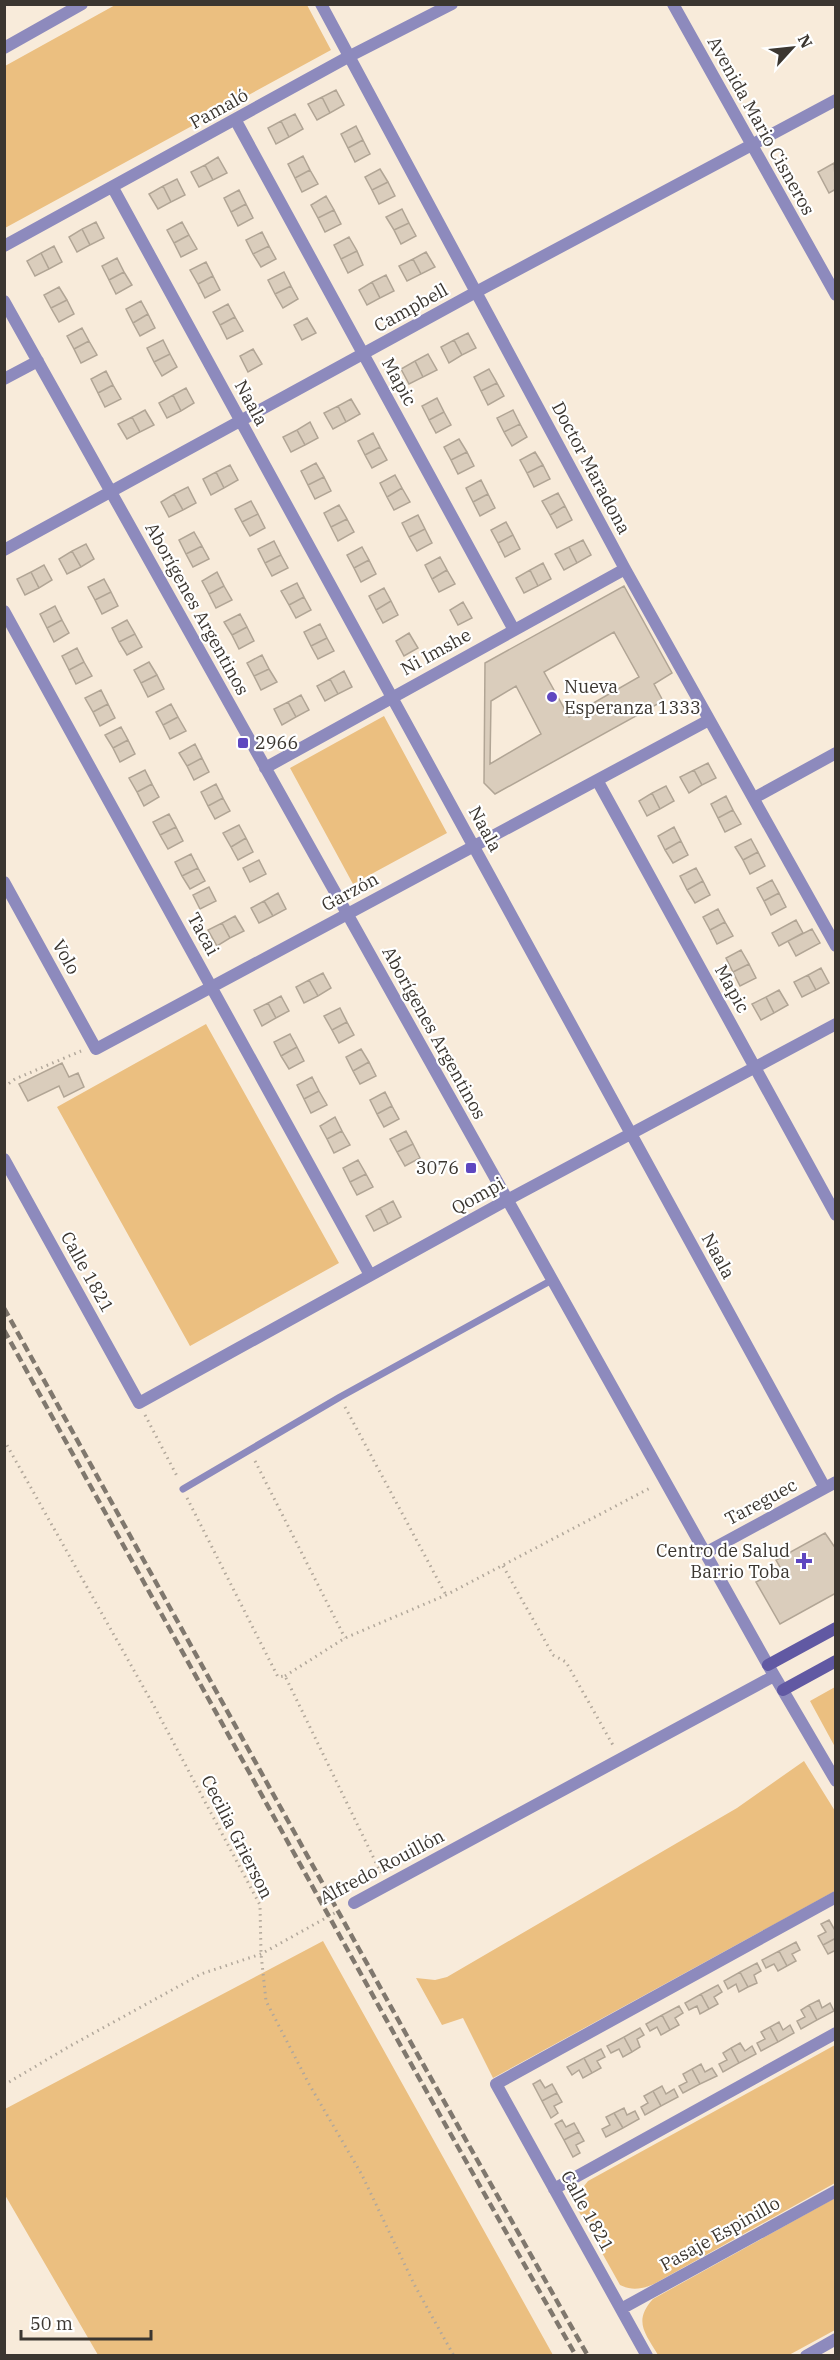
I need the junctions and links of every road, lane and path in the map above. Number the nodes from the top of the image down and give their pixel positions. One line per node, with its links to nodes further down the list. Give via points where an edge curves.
1 (82, 4): 5 (street)
2 (321, 4): 6 (street, Doctor Maradona)
3 (452, 4): 6 (street, Pamaló)
4 (673, 4): 9 (street, Avenida Mario Cisneros)
5 (4, 48)
6 (348, 57): 8 (street, Pamaló); 12 (street, Doctor Maradona)
7 (836, 100): 9 (street, Campbell)
8 (236, 121): 10 (street, Pamaló); 15 (street, Mapic)
9 (752, 145): 12 (street, Campbell); 13 (street, Avenida Mario Cisneros)
10 (113, 188): 11 (street, Pamaló); 18 (street, Naala)
11 (4, 246)
12 (476, 292): 15 (street, Campbell); 21 (street, Doctor Maradona)
13 (836, 296)
14 (4, 301): 16 (street, Aborígenes Argentinos)
15 (364, 355): 18 (street, Campbell); 23 (street, Mapic)
16 (38, 361): 17 (street); 19 (street, Aborígenes Argentinos)
17 (4, 379)
18 (241, 422): 19 (street, Campbell); 24 (street, Naala)
19 (111, 492): 20 (street, Campbell); 27 (street, Aborígenes Argentinos)
20 (4, 550)
21 (625, 569): 23 (street, Ni Imshe); 25 (street, Doctor Maradona)
22 (4, 611): 34 (street, Tacai)
23 (514, 630): 24 (street, Ni Imshe)
24 (392, 697): 27 (street, Ni Imshe); 30 (street, Naala)
25 (709, 720): 28 (street, Garzón); 29 (street, Doctor Maradona)
26 (836, 753): 29 (street)
27 (265, 768): 32 (street, Aborígenes Argentinos)
28 (597, 780): 30 (street, Garzón); 37 (street, Mapic)
29 (754, 798): 33 (street, Doctor Maradona)
30 (474, 846): 32 (street, Garzón); 39 (street, Naala)
31 (4, 882): 36 (street, Volo)
32 (347, 914): 34 (street, Garzón); 41 (street, Aborígenes Argentinos)
33 (836, 946)
34 (212, 987): 36 (street, Garzón); 43 (street, Tacai)
35 (836, 1024): 37 (street, Qompi)
36 (96, 1049): 38 (path, via 77,1052)
37 (755, 1068): 39 (street, Qompi); 42 (street, Mapic)
38 (4, 1086)
39 (631, 1134): 41 (street, Qompi); 50 (street, Naala)
40 (4, 1160): 46 (street, Calle 1821)
41 (507, 1200): 43 (street, Qompi); 44 (street, Aborígenes Argentinos)
42 (836, 1215)
43 (370, 1275): 46 (street, Qompi)
44 (552, 1280): 45 (lane); 49 (street, Aborígenes Argentinos)
45 (340, 1397): 48 (lane); 54 (path)
46 (139, 1403): 51 (path)
47 (4, 1440): 66 (path, Cecilia Grierson, via 154,1706 260,1905)
48 (250, 1451): 51 (lane); 56 (path)
49 (664, 1480): 52 (street, Aborígenes Argentinos); 53 (path)
50 (830, 1485): 52 (street, Tareguec)
51 (183, 1489): 59 (path, via 278,1677)
52 (705, 1553): 58 (street, Aborígenes Argentinos)
53 (502, 1566): 54 (path); 61 (path, via 553,1655 566,1662)
54 (446, 1595): 56 (path)
55 (836, 1628): 58 (street)
56 (345, 1638): 59 (path)
57 (836, 1661): 60 (street)
58 (771, 1670): 60 (street, Aborígenes Argentinos); 61 (street, Alfredo Rouillón)
59 (285, 1676): 63 (path)
60 (783, 1690): 62 (street, Aborígenes Argentinos)
61 (621, 1759): 63 (street, Alfredo Rouillón)
62 (836, 1781)
63 (387, 1885): 65 (street, Alfredo Rouillón)
64 (836, 1897): 69 (street, Calle 1821, via 496,2084)
65 (354, 1903): 66 (path, Alfredo Rouillón)
66 (261, 1954): 68 (path, Alfredo Rouillón, via 201,1974); 73 (path, Cecilia Grierson, via 266,2001 362,2175 414,2284)
67 (836, 2033): 69 (street)
68 (4, 2085)
69 (554, 2189): 71 (street, Calle 1821)
70 (836, 2190): 71 (street, Pasaje Espinillo)
71 (621, 2309): 74 (street, Calle 1821)
72 (836, 2339): 75 (street)
73 (454, 2355)
74 (647, 2355)
75 (806, 2355)

